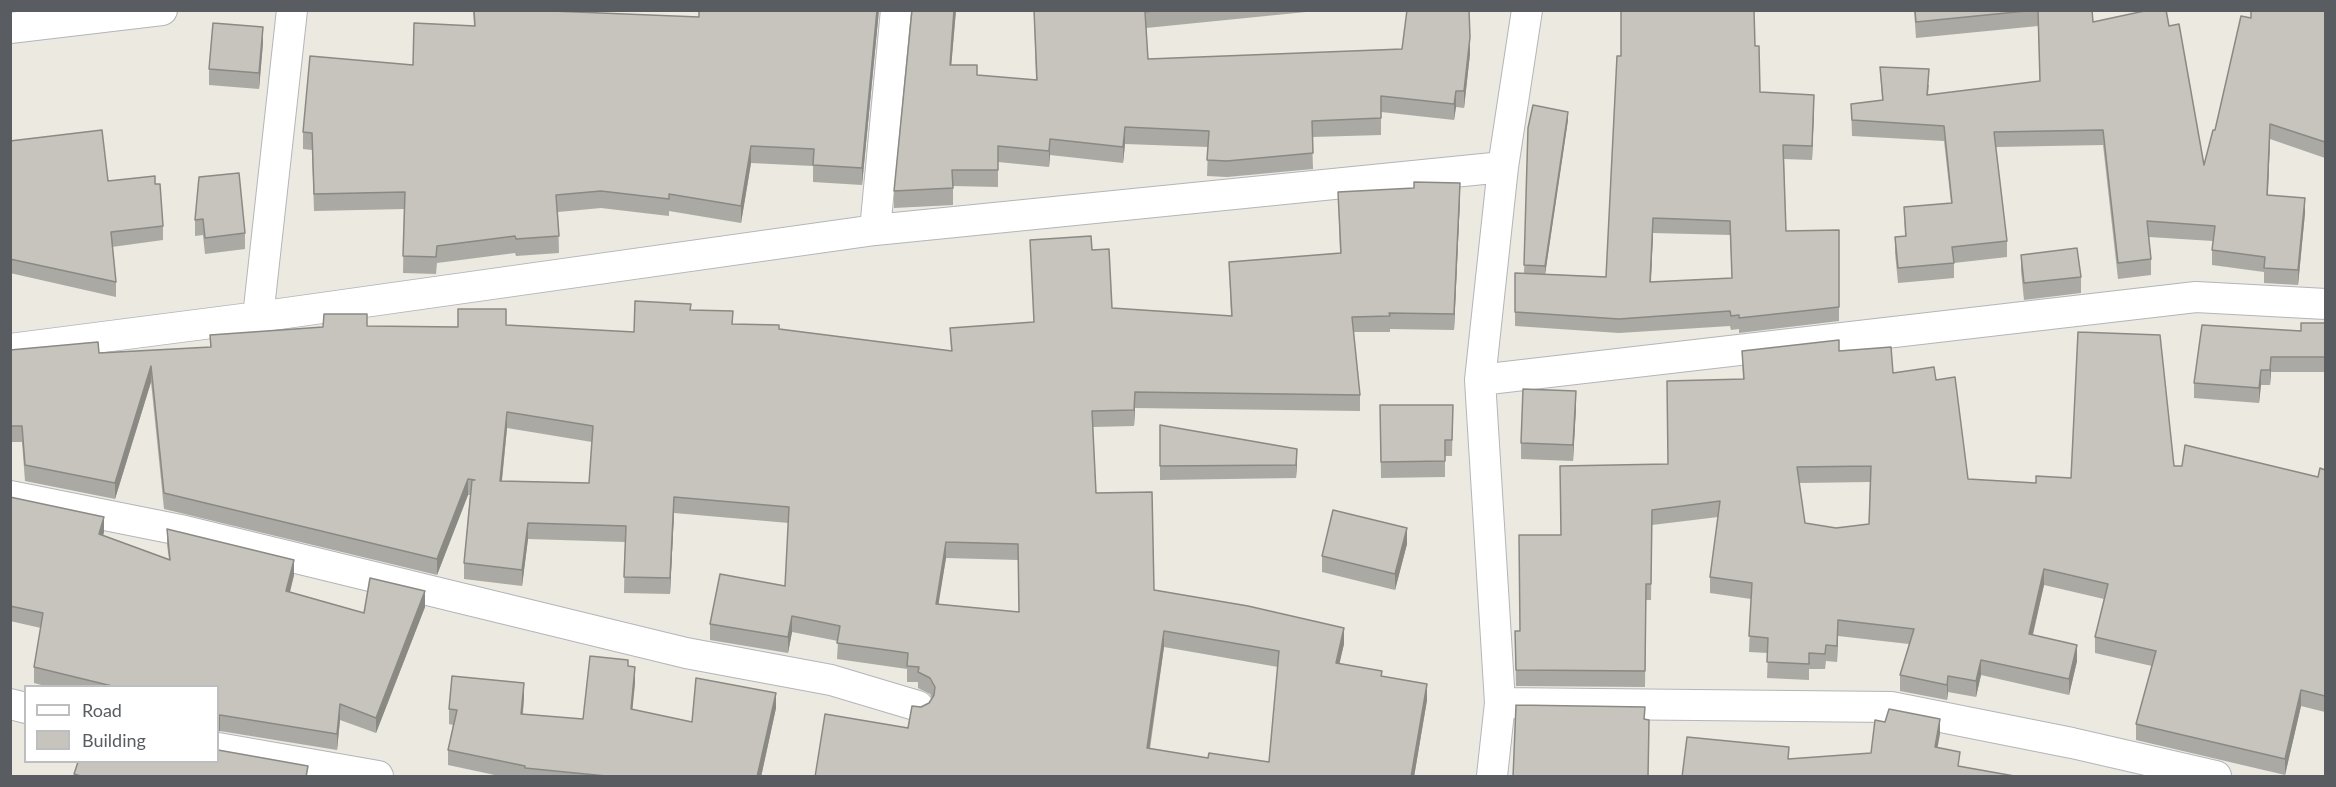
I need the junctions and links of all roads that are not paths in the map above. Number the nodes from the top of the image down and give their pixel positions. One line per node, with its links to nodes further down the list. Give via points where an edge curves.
1 (162, 10): 5 (street)
2 (292, 10): 9 (street)
3 (896, 10): 7 (street)
4 (1527, 10): 6 (street)
5 (10, 28)
6 (1503, 167): 7 (street); 11 (street)
7 (875, 230): 9 (street)
8 (2325, 304): 11 (street, via 2196,297)
9 (258, 318): 10 (street)
10 (10, 349)
11 (1480, 380): 13 (street)
12 (10, 496): 14 (street, via 184,531 686,653 831,680)
13 (1500, 703): 17 (street); 18 (street, via 1891,707)
14 (918, 706)
15 (219, 748): 16 (street)
16 (378, 777)
17 (1492, 777)
18 (2216, 777)

